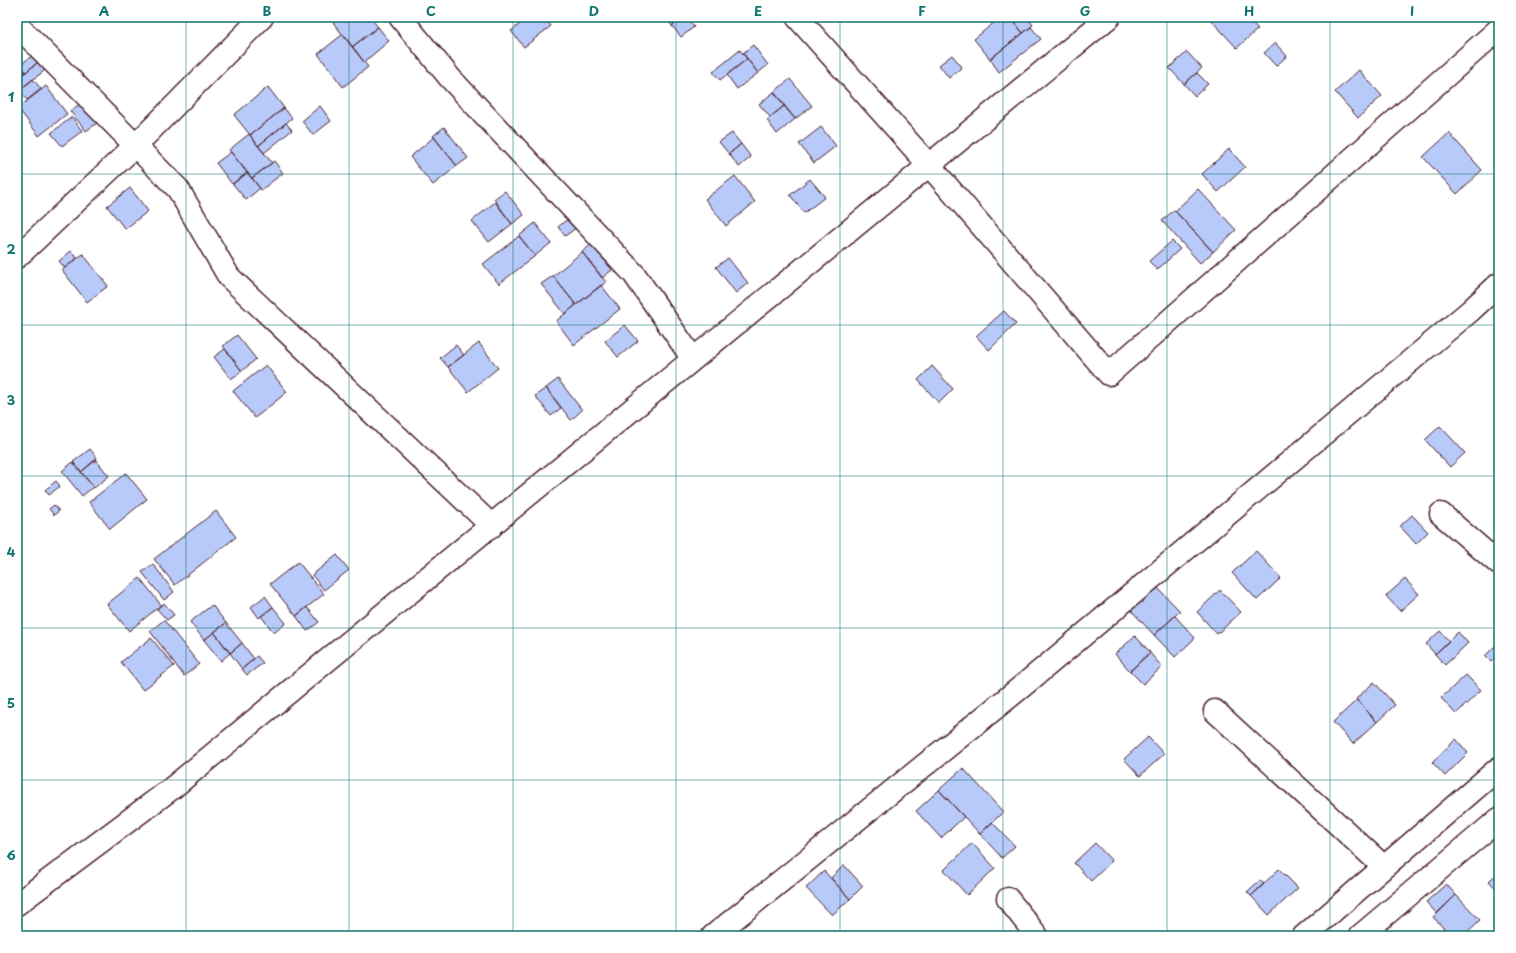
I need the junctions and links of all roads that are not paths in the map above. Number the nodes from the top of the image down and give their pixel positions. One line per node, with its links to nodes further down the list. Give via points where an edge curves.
1 (262, 17): 7 (street)
2 (400, 17): 11 (street, via 450,78 634,274)
3 (797, 17): 8 (street)
4 (1109, 17): 8 (street)
5 (17, 25): 7 (street)
6 (1499, 29): 8 (street, via 1109,374)
7 (136, 146): 9 (street); 13 (street, via 178,189 229,277)
8 (929, 165): 11 (street)
9 (17, 257)
10 (1499, 284): 21 (street, via 1025,684)
11 (693, 359): 13 (street)
12 (1441, 514): 14 (street)
13 (492, 526): 20 (street, via 171,789)
14 (1499, 564)
15 (1215, 711): 18 (street)
16 (1499, 768): 18 (street)
17 (1499, 819): 24 (street)
18 (1384, 867): 23 (street)
19 (1008, 899): 22 (street)
20 (17, 904)
21 (713, 936)
22 (1037, 936)
23 (1304, 936)
24 (1360, 936)

